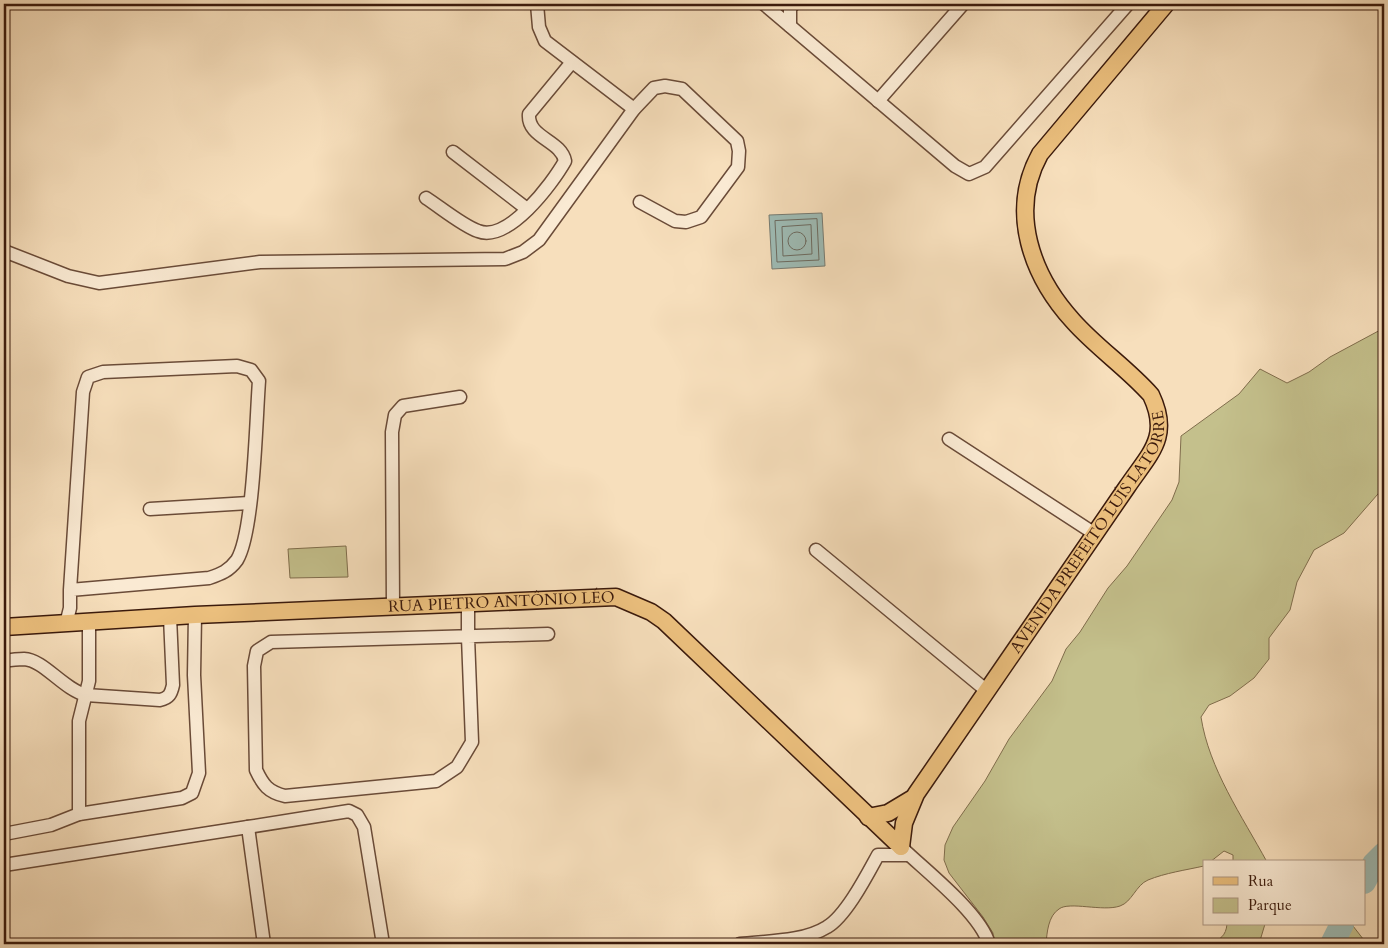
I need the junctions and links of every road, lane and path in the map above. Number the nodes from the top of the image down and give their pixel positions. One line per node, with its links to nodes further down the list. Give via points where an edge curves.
1 (537, 4): 8 (street, via 539,27 545,41)
2 (764, 4): 7 (street)
3 (963, 4): 9 (street)
4 (1128, 4): 9 (street, via 985,167 970,174 955,166)
5 (1166, 4): 20 (main road, AVENIDA PREFEITO LUÍS LATORRE, via 1040,154 1029,180 1025,203 1030,249 1057,303 1136,378 1158,408 1160,433 1156,444)
6 (791, 5): 7 (street)
7 (790, 26): 9 (street)
8 (572, 62): 10 (street); 14 (street, via 529,114 532,128 564,154 565,161)
9 (878, 101)
10 (634, 108): 13 (street, via 654,88 682,89 736,141 739,151 738,167 701,217 686,222 675,220); 15 (street, via 539,240 523,252 505,258 260,262 99,282 68,276)
11 (453, 152): 14 (street)
12 (426, 198): 14 (street, via 478,232 492,232 516,222)
13 (640, 202)
14 (527, 209)
15 (4, 251)
16 (460, 397): 24 (street, via 403,406 395,415 392,432)
17 (949, 438): 20 (street)
18 (249, 504): 19 (street); 22 (street, via 244,547 226,572 209,578); 22 (street, via 259,381 251,370 237,366 113,371 88,377 83,392)
19 (150, 510)
20 (1095, 534): 33 (main road, AVENIDA PREFEITO LUÍS LATORRE)
21 (816, 550): 33 (street)
22 (70, 590): 28 (street)
23 (468, 604): 24 (main road, RUA PIETRO ANTÔNIO LÉO); 31 (street); 39 (main road, RUA PIETRO ANTÔNIO LÉO, via 616,597 651,612 664,620)
24 (393, 606): 25 (main road, RUA PIETRO ANTÔNIO LÉO)
25 (195, 615): 26 (main road, RUA PIETRO ANTÔNIO LÉO); 34 (street)
26 (170, 617): 27 (main road, RUA PIETRO ANTÔNIO LÉO); 35 (street)
27 (89, 623): 28 (main road, RUA PIETRO ANTÔNIO LÉO); 36 (street, via 90,664)
28 (66, 624): 29 (main road, RUA PIETRO ANTÔNIO LÉO)
29 (4, 627)
30 (548, 634): 31 (street)
31 (468, 637): 31 (street, via 472,742 457,767 436,781 285,796 273,793 263,785 256,770 254,666 258,651 271,642)
32 (4, 661): 36 (street, via 26,659 50,672 74,692)
33 (987, 691): 37 (main road, AVENIDA PREFEITO LUÍS LATORRE)
34 (195, 692): 35 (street); 38 (street, via 199,773 192,793 182,798)
35 (172, 693): 36 (street, via 160,700)
36 (86, 695): 38 (street, via 79,722)
37 (916, 794): 39 (main road, AVENIDA PREFEITO LUÍS LATORRE, via 897,809); 42 (main road, AVENIDA PREFEITO LUÍS LATORRE, via 904,823)
38 (79, 814): 41 (street, via 50,825)
39 (868, 817): 42 (main road, RUA PIETRO ANTÔNIO LÉO)
40 (248, 826): 43 (street); 44 (street); 45 (street, via 348,810 357,815 364,827)
41 (4, 834)
42 (905, 851): 46 (street, via 878,855 858,890 827,927 798,937); 47 (street, via 975,918)
43 (4, 865)
44 (264, 944)
45 (383, 944)
46 (740, 944)
47 (989, 944)

